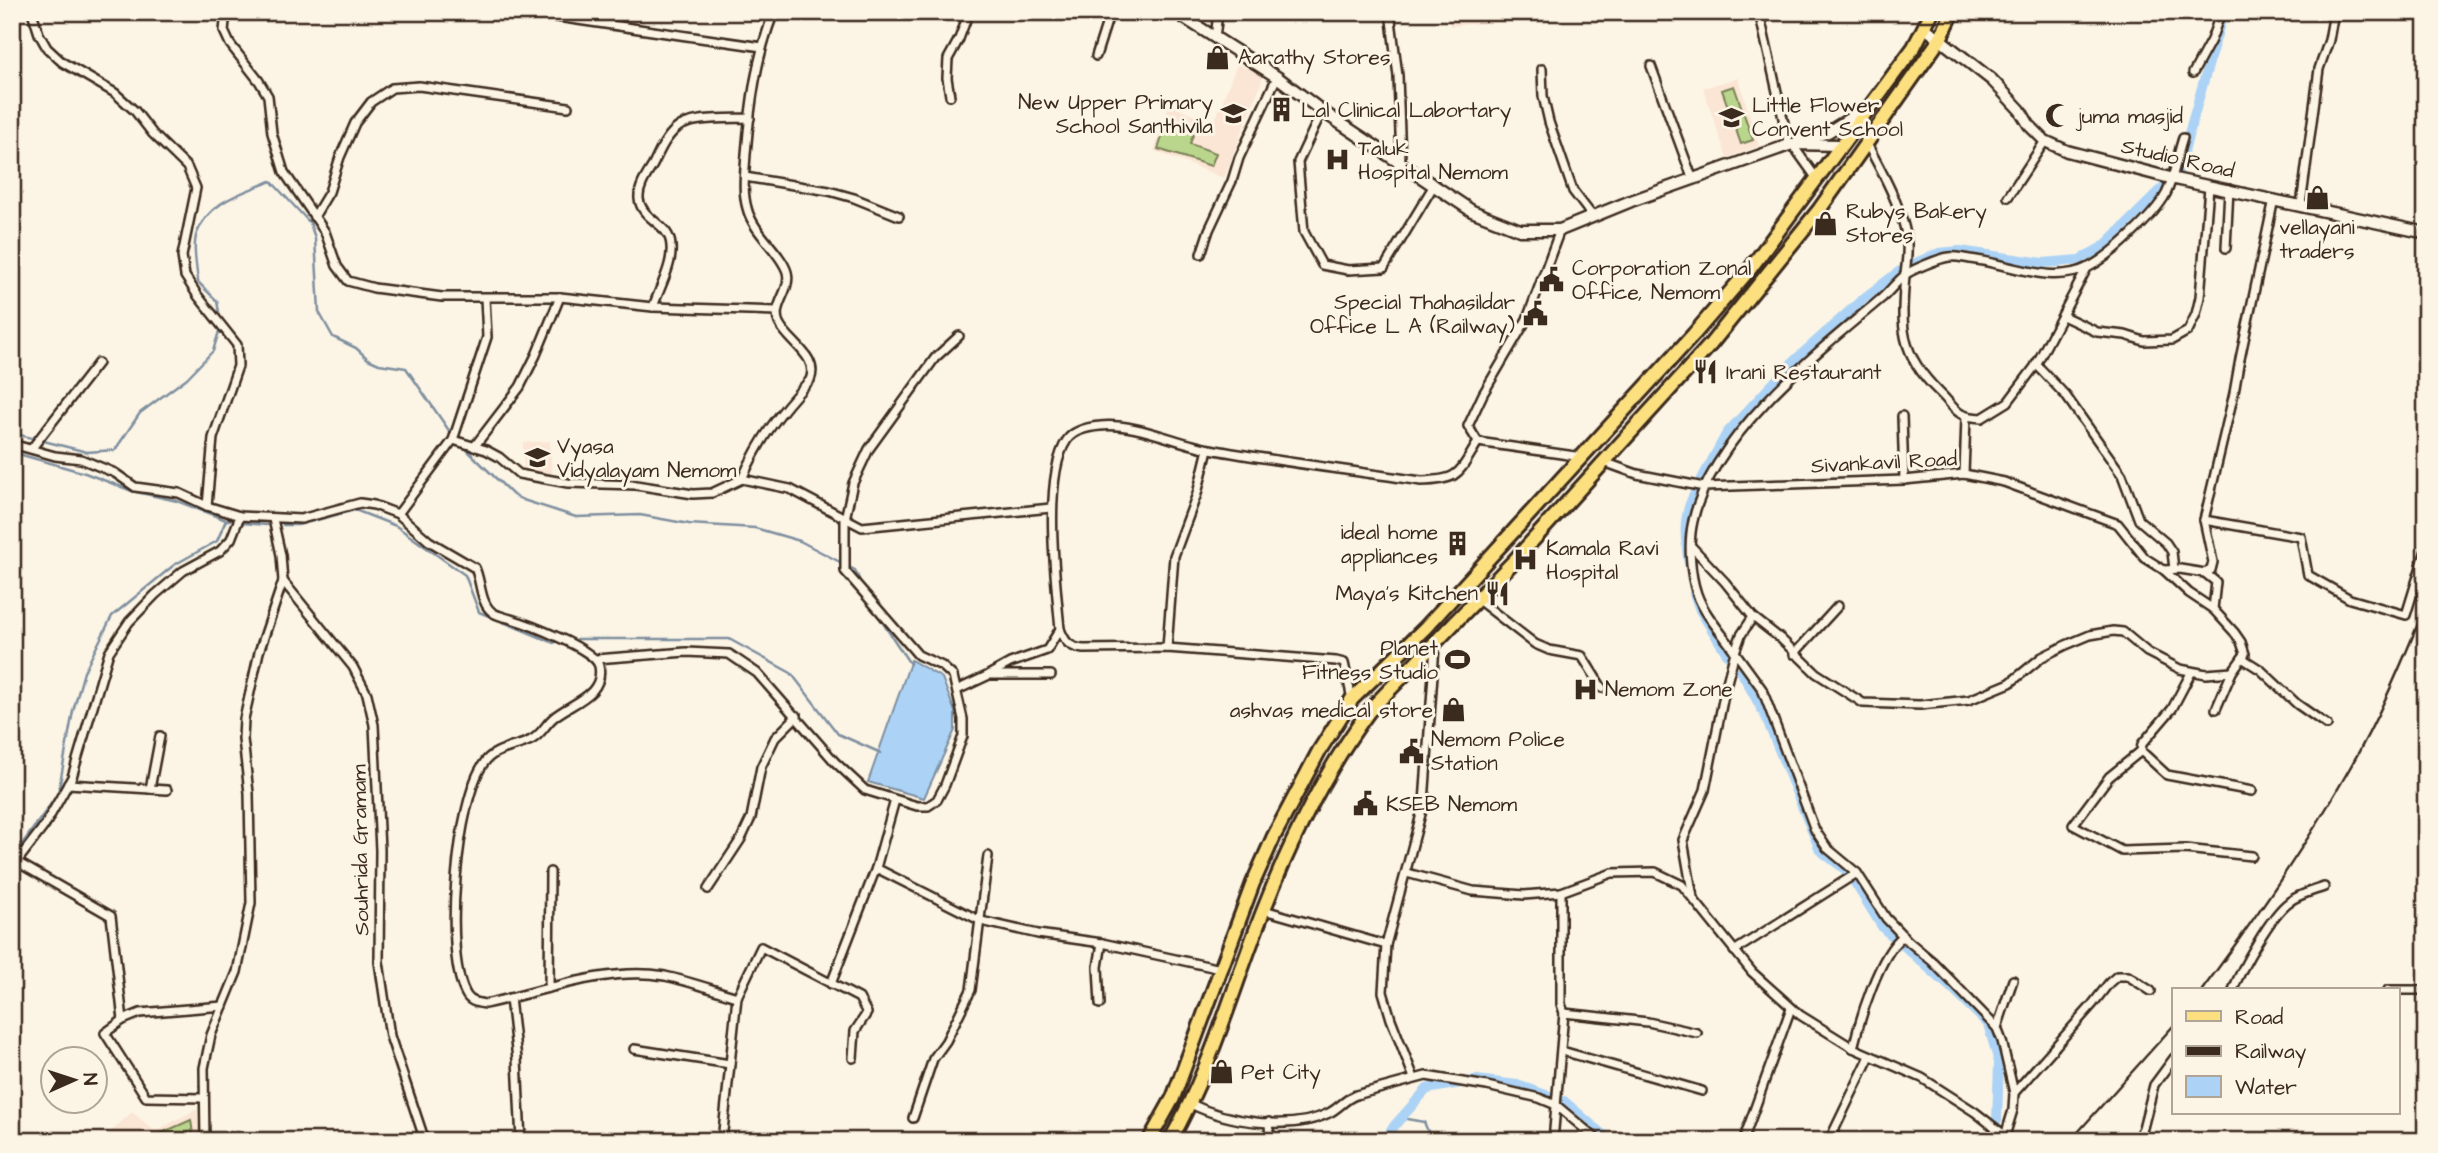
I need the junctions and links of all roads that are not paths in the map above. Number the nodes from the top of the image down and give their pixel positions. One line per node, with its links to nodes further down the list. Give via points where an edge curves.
1 (32, 12): 77 (street, via 47,48 135,111 187,167 196,188 183,256 185,276 237,345 238,366 213,438)
2 (226, 12): 48 (street, via 224,31 230,44 268,96 281,165)
3 (523, 12): 18 (street)
4 (774, 12): 18 (street)
5 (969, 12): 24 (street, via 948,59)
6 (1110, 12): 19 (street)
7 (1175, 12): 17 (street)
8 (1218, 12): 17 (street)
9 (1390, 12): 35 (street)
10 (1759, 12): 32 (street)
11 (1932, 12): 15 (main road)
12 (1953, 12): 16 (main road)
13 (2221, 12): 22 (street)
14 (2334, 12): 45 (street, via 2319,69)
15 (1924, 27): 16 (street, Studio Road); 25 (main road)
16 (1940, 38): 30 (street, Studio Road, via 1992,80); 31 (main road)
17 (1215, 39): 23 (street)
18 (762, 47): 28 (street)
19 (1096, 56)
20 (1651, 66): 39 (street)
21 (1542, 69): 47 (street, via 1549,122 1573,191)
22 (2193, 73)
23 (1277, 77): 27 (street); 52 (street)
24 (950, 96)
25 (1871, 105): 32 (street, via 1828,132); 33 (main road)
26 (568, 107): 48 (street, via 419,86 392,89 370,102 355,123)
27 (1322, 111): 35 (street); 40 (street, via 1298,162 1304,232 1322,264 1348,270 1384,268)
28 (750, 118): 36 (street); 57 (street, via 695,121 677,127 641,186 639,200 644,211 665,228 672,249)
29 (2183, 138): 37 (street)
30 (2045, 141): 37 (street, Studio Road); 43 (street)
31 (1867, 144): 34 (main road); 54 (street, via 1900,214 1908,242)
32 (1790, 145): 33 (street); 38 (street); 39 (street)
33 (1840, 145): 34 (main road); 38 (main road)
34 (1858, 156): 72 (main road, via 1710,345)
35 (1401, 162): 40 (street)
36 (745, 177): 46 (street, via 829,191); 58 (street, via 747,208 755,227 786,270 788,282)
37 (2170, 178): 41 (street, Studio Road); 53 (street, via 2166,194 2130,235 2111,254)
38 (1817, 179): 71 (main road, via 1749,269)
39 (1693, 180): 47 (street)
40 (1434, 185): 49 (street, via 1472,211 1520,230)
41 (2209, 187): 42 (street, Studio Road); 59 (street, via 2200,297 2188,331 2172,340 2144,341 2097,332)
42 (2229, 189): 44 (street, Studio Road); 51 (street)
43 (2008, 197)
44 (2274, 199): 45 (street, Studio Road); 83 (street)
45 (2301, 205): 50 (street, Studio Road)
46 (899, 216)
47 (1593, 217): 49 (street)
48 (314, 218): 56 (street, via 348,281 442,297)
49 (1560, 230): 66 (street, via 1527,319 1468,426)
50 (2426, 233)
51 (2226, 248)
52 (1201, 254)
53 (2087, 268): 54 (street, via 2048,274 1949,256); 59 (street)
54 (1905, 275): 64 (street, via 1902,323 1911,356 1925,379); 76 (street, via 1815,353 1743,428)
55 (560, 298): 56 (street); 57 (street); 68 (street, via 520,387)
56 (485, 299): 65 (street, via 486,337)
57 (653, 307): 58 (street)
58 (777, 311): 74 (street, via 778,321 811,362 814,373 772,423)
59 (2063, 316): 62 (street)
60 (959, 336): 82 (street, via 935,358 869,449 853,484)
61 (98, 363): 69 (street)
62 (2036, 363): 64 (street, via 2008,402 1982,418); 86 (street, via 2066,396 2122,475 2139,520 2166,543)
63 (1902, 416): 75 (street)
64 (1966, 417): 73 (street)
65 (453, 440): 68 (street); 79 (street)
66 (1478, 442): 70 (street, via 1459,473 1433,481); 71 (street)
67 (12, 444): 69 (street)
68 (474, 447): 74 (street, via 499,457 519,474 568,483 636,485 702,494)
69 (32, 449): 77 (street, via 81,460 135,486 179,493)
70 (1208, 449): 78 (street, via 1129,428 1102,425 1078,431 1060,453); 97 (street, via 1174,556)
71 (1581, 457): 94 (main road)
72 (1603, 462): 76 (street, Sivankavil Road); 90 (main road)
73 (1964, 474): 75 (street, Sivankavil Road); 87 (street, Sivankavil Road, via 2004,482 2118,524 2145,558)
74 (742, 479): 82 (street, via 790,489)
75 (1904, 480): 76 (street, Sivankavil Road)
76 (1704, 487): 84 (street, via 1692,523)
77 (207, 506): 80 (street)
78 (1051, 508): 82 (street, via 862,527); 95 (street)
79 (398, 514): 81 (street, via 360,503 301,519); 101 (street, via 429,541 471,564 486,606 493,613 563,640)
80 (240, 516): 81 (street); 114 (street, via 231,539 220,551 183,571 155,594 109,652)
81 (273, 519): 89 (street)
82 (845, 519): 107 (street, via 845,571 918,655 953,676)
83 (2204, 520): 85 (street, via 2301,537 2308,575 2350,599 2406,615); 88 (street, via 2213,562)
84 (1691, 547): 93 (street); 98 (street, via 1697,594)
85 (2426, 550)
86 (2174, 569): 87 (street); 88 (street)
87 (2164, 570): 92 (street, Sivankavil Road)
88 (2206, 573): 92 (street, via 2216,582)
89 (283, 581): 147 (street, via 259,652 244,719 251,903 237,972); 170 (street, Souhrida Gramam, via 353,667 367,694 374,725 380,849 379,962 390,1036)
90 (1477, 599): 96 (main road); 106 (street, via 1535,644 1582,656)
91 (1838, 606): 99 (street)
92 (2213, 609): 100 (street, Sivankavil Road, via 2241,642)
93 (1753, 617): 98 (street); 99 (street)
94 (1425, 628): 96 (main road); 108 (main road)
95 (1059, 629): 97 (street, via 1072,647 1083,649); 105 (street, via 1047,650)
96 (1435, 642): 124 (street, via 1424,803); 130 (main road, via 1353,733 1311,805)
97 (1167, 648): 108 (street, via 1344,663)
98 (1735, 652): 125 (street, via 1766,697 1815,830 1827,848); 129 (street, via 1706,790 1683,840)
99 (1794, 654): 103 (street, via 1863,703 1920,705 1969,700 2010,683 2042,657 2066,645 2113,631 2123,632 2165,663)
100 (2242, 658): 102 (street); 111 (street)
101 (596, 659): 110 (street, via 686,652 729,654 757,673); 145 (street, via 598,677 587,697 556,715 531,740 486,759 468,795 453,896 456,956 465,994 475,1003)
102 (2232, 671): 103 (street); 109 (street)
103 (2192, 673): 113 (street, via 2172,709 2141,744)
104 (1051, 674): 105 (street)
105 (989, 675): 107 (street)
106 (1602, 688)
107 (957, 690): 118 (street, via 963,737 937,800 917,806)
108 (1352, 699): 136 (main road, via 1318,751 1274,836)
109 (2216, 709)
110 (797, 716): 118 (street, via 865,790); 127 (street, via 775,738 761,767 751,818)
111 (2327, 725)
112 (160, 736): 115 (street)
113 (2141, 751): 117 (street, via 2167,775); 120 (street, via 2109,777 2073,825 2122,851 2185,849)
114 (68, 784): 115 (street); 121 (street)
115 (150, 789): 116 (street)
116 (167, 790)
117 (2252, 791)
118 (895, 800): 122 (street)
119 (988, 856): 131 (street)
120 (2252, 856)
121 (15, 865): 150 (street, via 111,916)
122 (876, 868): 131 (street); 138 (street)
123 (550, 872): 139 (street)
124 (1407, 873): 128 (street, via 1473,891); 134 (street)
125 (1857, 873): 132 (street); 135 (street)
126 (2324, 887): 140 (street, via 2280,910)
127 (708, 889)
128 (1561, 892): 129 (street, via 1612,873 1654,872 1682,885); 149 (street)
129 (1693, 897): 135 (street)
130 (1264, 910): 134 (street); 164 (main road)
131 (981, 921): 133 (street); 166 (street, via 971,990 933,1059)
132 (1903, 936): 151 (street); 153 (street, via 1893,943 1876,976)
133 (1102, 943): 136 (street); 146 (street)
134 (1386, 945): 160 (street, via 1383,992)
135 (1734, 951): 148 (street)
136 (1221, 969): 173 (main road, via 1173,1098)
137 (2012, 980): 151 (street)
138 (831, 984): 144 (street, via 761,947); 157 (street, via 859,998 867,1013 855,1031)
139 (550, 988): 144 (street, via 616,976 665,976); 145 (street)
140 (2234, 988)
141 (2400, 990): 142 (street)
142 (2426, 990)
143 (2151, 991): 162 (street, via 2128,976 2117,976)
144 (737, 997): 159 (street)
145 (510, 998): 171 (street)
146 (1100, 1004)
147 (222, 1006): 150 (street, via 140,1013); 163 (street, via 204,1068)
148 (1791, 1008): 153 (street); 178 (street)
149 (1564, 1013): 152 (street, via 1648,1022); 155 (street)
150 (123, 1020): 163 (street, via 105,1033 146,1097)
151 (1997, 1028): 162 (street)
152 (1697, 1033)
153 (1853, 1048): 156 (street)
154 (634, 1049): 159 (street)
155 (1562, 1051): 161 (street); 165 (street)
156 (1870, 1056): 168 (street, via 1922,1078); 179 (street)
157 (853, 1058)
158 (2172, 1061): 180 (street, via 2154,1085)
159 (730, 1064): 172 (street)
160 (1414, 1078): 165 (street, via 1487,1086); 167 (street, via 1347,1098 1317,1117)
161 (1702, 1091)
162 (2014, 1093): 168 (street)
163 (203, 1098): 169 (street)
164 (1191, 1104): 167 (street, via 1236,1119); 174 (main road)
165 (1556, 1105): 176 (street); 177 (street)
166 (913, 1118)
167 (1269, 1122): 175 (street)
168 (2008, 1138)
169 (205, 1141)
170 (425, 1141)
171 (521, 1141)
172 (722, 1141)
173 (1149, 1141)
174 (1170, 1141)
175 (1270, 1141)
176 (1553, 1141)
177 (1599, 1141)
178 (1743, 1141)
179 (1829, 1141)
180 (2136, 1141)

